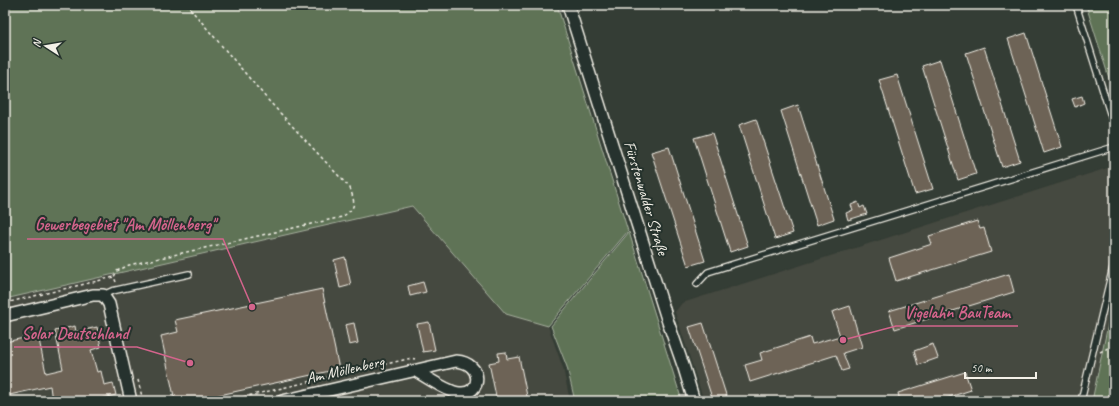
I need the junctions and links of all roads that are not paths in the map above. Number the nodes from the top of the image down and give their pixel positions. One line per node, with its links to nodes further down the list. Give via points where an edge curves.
1 (568, 5): 13 (street, Fürstenwalder Straße)
2 (1076, 5): 3 (lane)
3 (1114, 126)
4 (1114, 147): 7 (lane, via 718,268 708,272)
5 (1114, 263): 14 (lane)
6 (189, 274): 8 (lane)
7 (697, 284)
8 (103, 295): 9 (street, via 93,295); 11 (street, via 109,304)
9 (5, 316)
10 (418, 370): 10 (street, Am Möllenberg, via 456,361 463,362 474,368 477,382 473,389 459,394); 12 (street, Am Möllenberg)
11 (131, 401)
12 (282, 401)
13 (694, 401)
14 (1081, 401)

